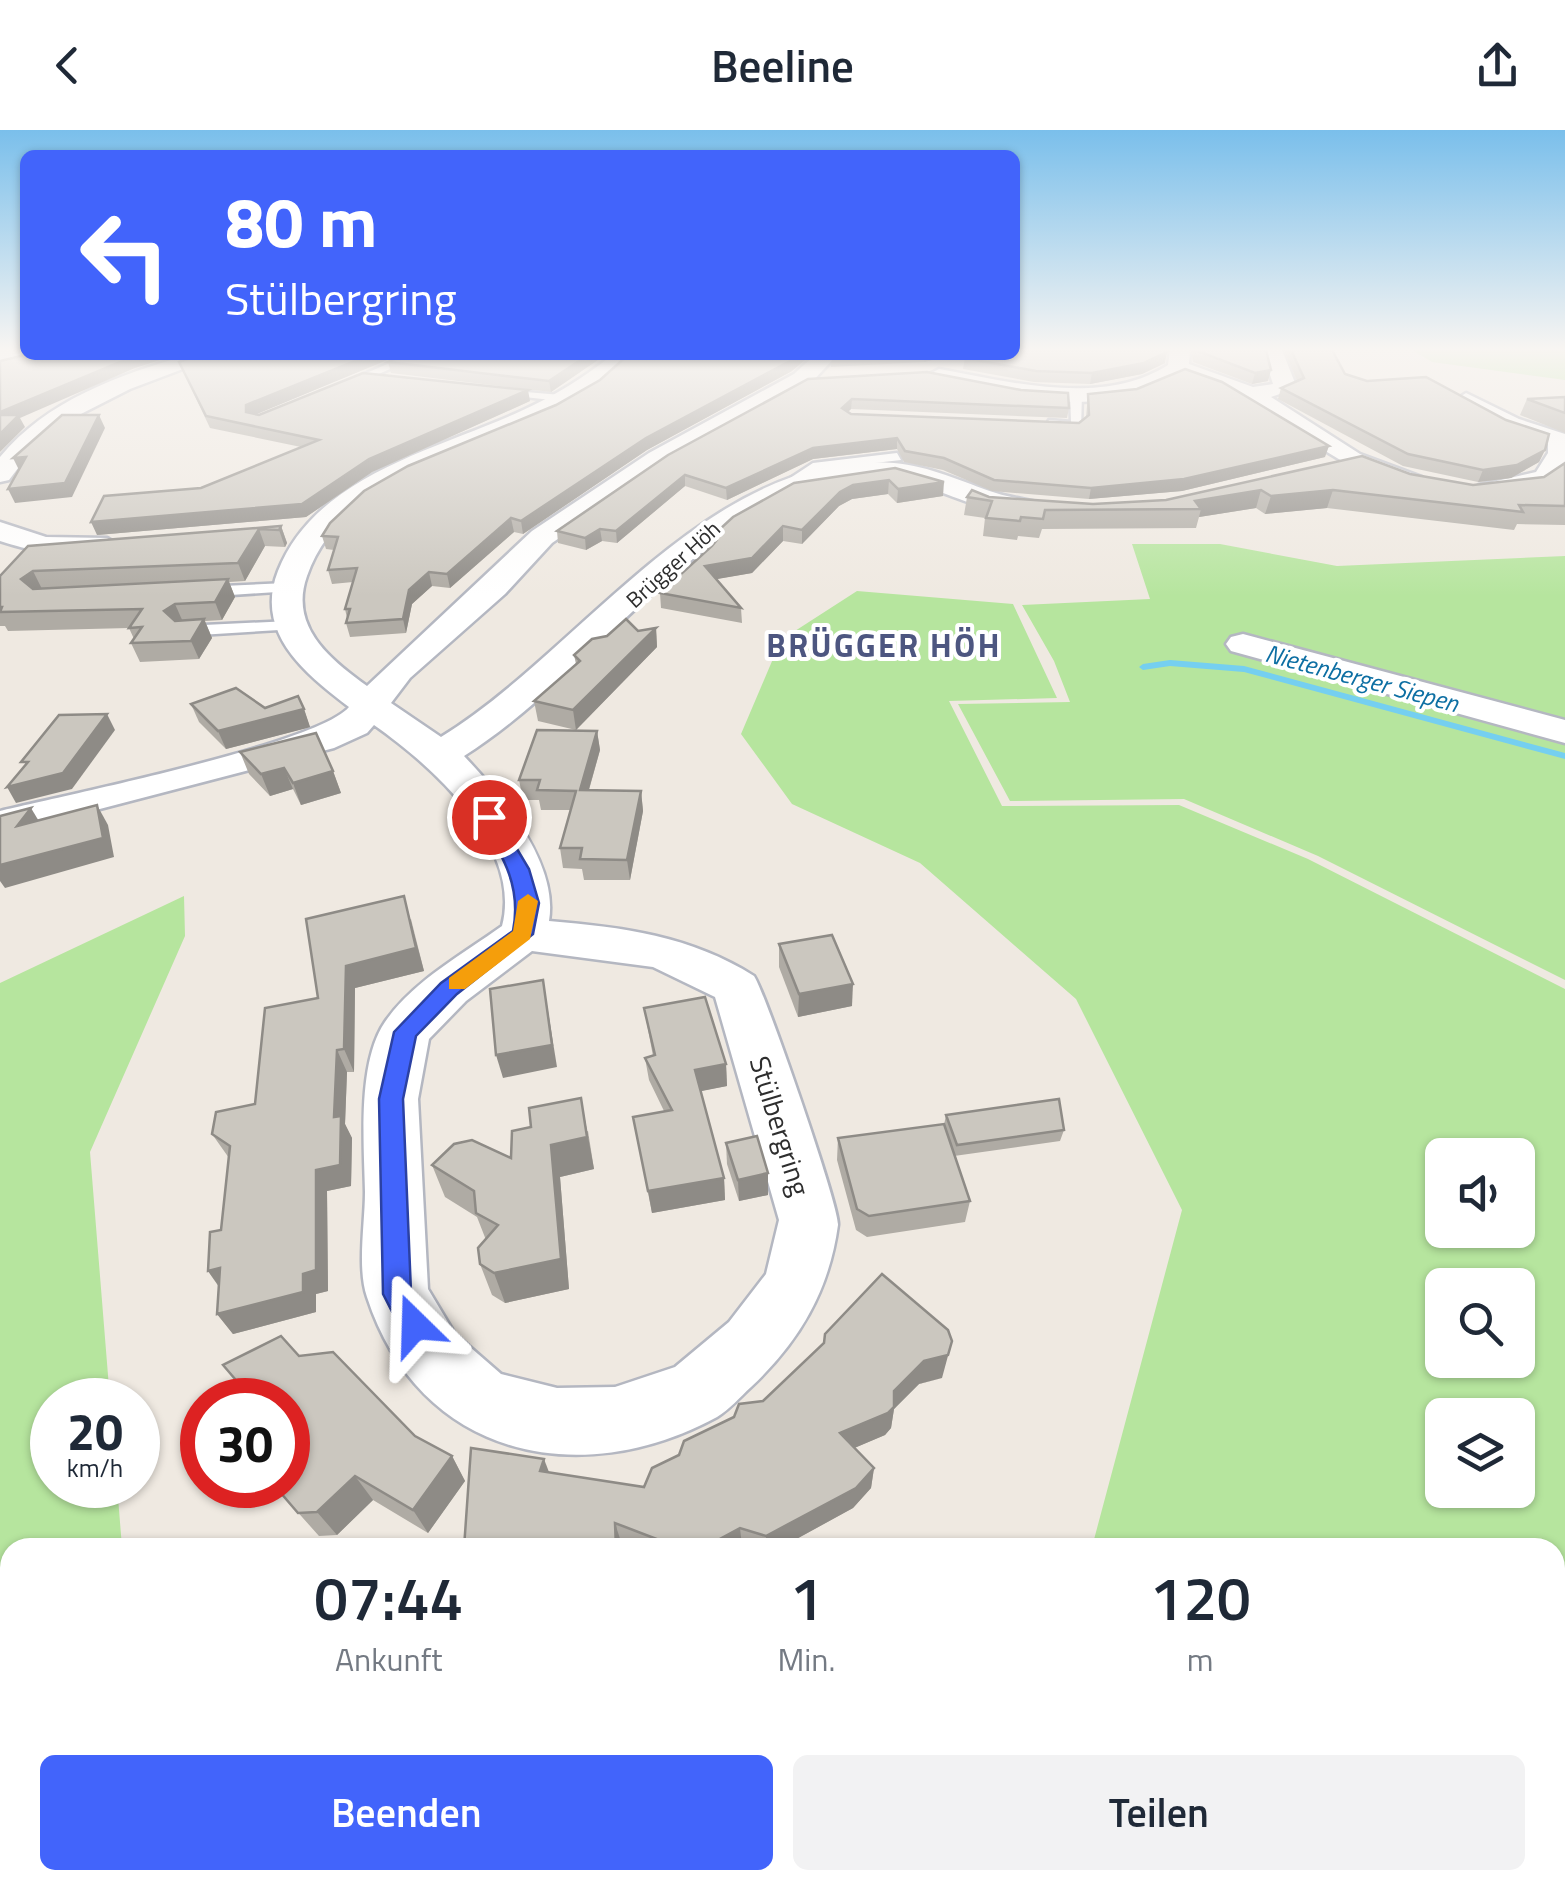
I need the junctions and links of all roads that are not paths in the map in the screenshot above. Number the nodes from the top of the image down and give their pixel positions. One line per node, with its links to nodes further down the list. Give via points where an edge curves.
1 (37, 432): 8 (street)
2 (486, 432): 16 (street, via 404,469 299,530)
3 (706, 432): 21 (street, via 542,537)
4 (1308, 432): 7 (street)
5 (1536, 432): 12 (street, via 1560,440 1561,453 1545,478)
6 (897, 456): 11 (lane, via 818,466)
7 (1356, 462): 9 (street); 10 (street)
8 (0, 474)
9 (1308, 474)
10 (1434, 487)
11 (782, 488): 13 (street, Brügger Höh, via 894,470 934,478 987,503); 23 (street, Brügger Höh, via 725,518 671,559 503,716)
12 (1470, 491)
13 (1054, 511)
14 (0, 531): 15 (street, via 44,546)
15 (137, 546)
16 (286, 588): 17 (lane); 18 (street)
17 (174, 593)
18 (290, 626): 19 (lane); 21 (street, via 342,687)
19 (183, 631)
20 (1242, 644): 22 (street)
21 (370, 704): 23 (street); 24 (street, via 354,725 321,740)
22 (1565, 732)
23 (440, 754): 25 (street, via 474,790 519,869 528,903)
24 (0, 823)
25 (523, 934): 25 (street, Stülbergring, via 658,948 707,966 737,988 809,1220 794,1286 752,1343 696,1393 614,1421 557,1422 483,1402 432,1356 397,1294 391,1099 406,1032 449,989)

